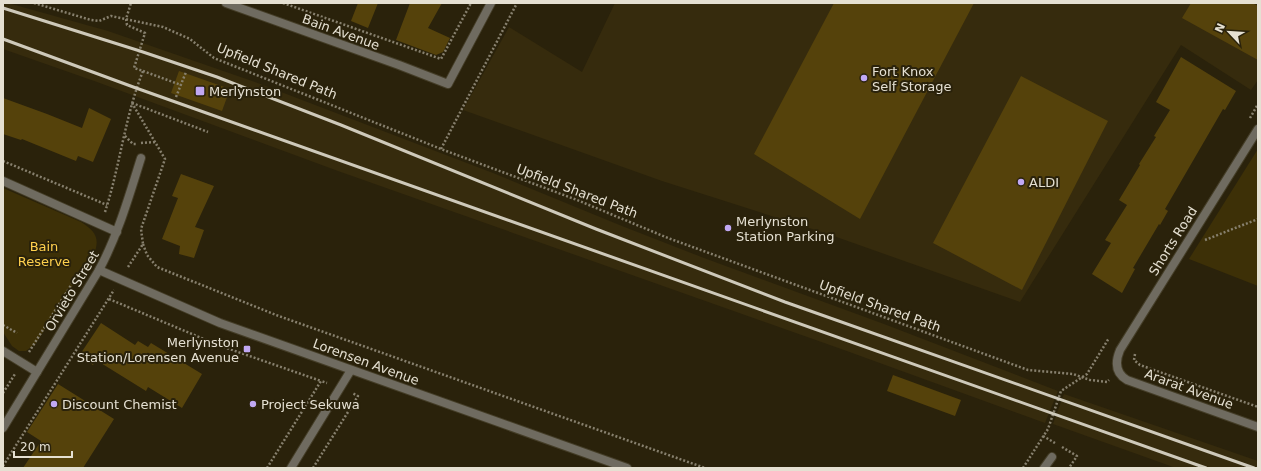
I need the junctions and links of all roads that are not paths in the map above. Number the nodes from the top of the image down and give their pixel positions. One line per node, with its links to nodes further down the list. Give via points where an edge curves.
1 (226, 3): 2 (street, Bain Avenue, via 448,84)
2 (491, 3)
3 (1258, 129): 10 (street, Shorts Road, via 1120,350 1117,356)
4 (141, 158): 6 (street, Orvieto Street)
5 (3, 182): 6 (street)
6 (117, 232): 7 (street, Orvieto Street)
7 (99, 270): 9 (street, Lorensen Avenue, via 220,322); 11 (street, Orvieto Street)
8 (3, 351): 11 (street)
9 (351, 370): 15 (street); 16 (street, Lorensen Avenue)
10 (1118, 370): 12 (street, Ararat Avenue, via 1127,380)
11 (37, 372): 13 (street, Orvieto Street)
12 (1258, 427)
13 (3, 428)
14 (1052, 457): 17 (street)
15 (291, 468)
16 (627, 468)
17 (1044, 468)

